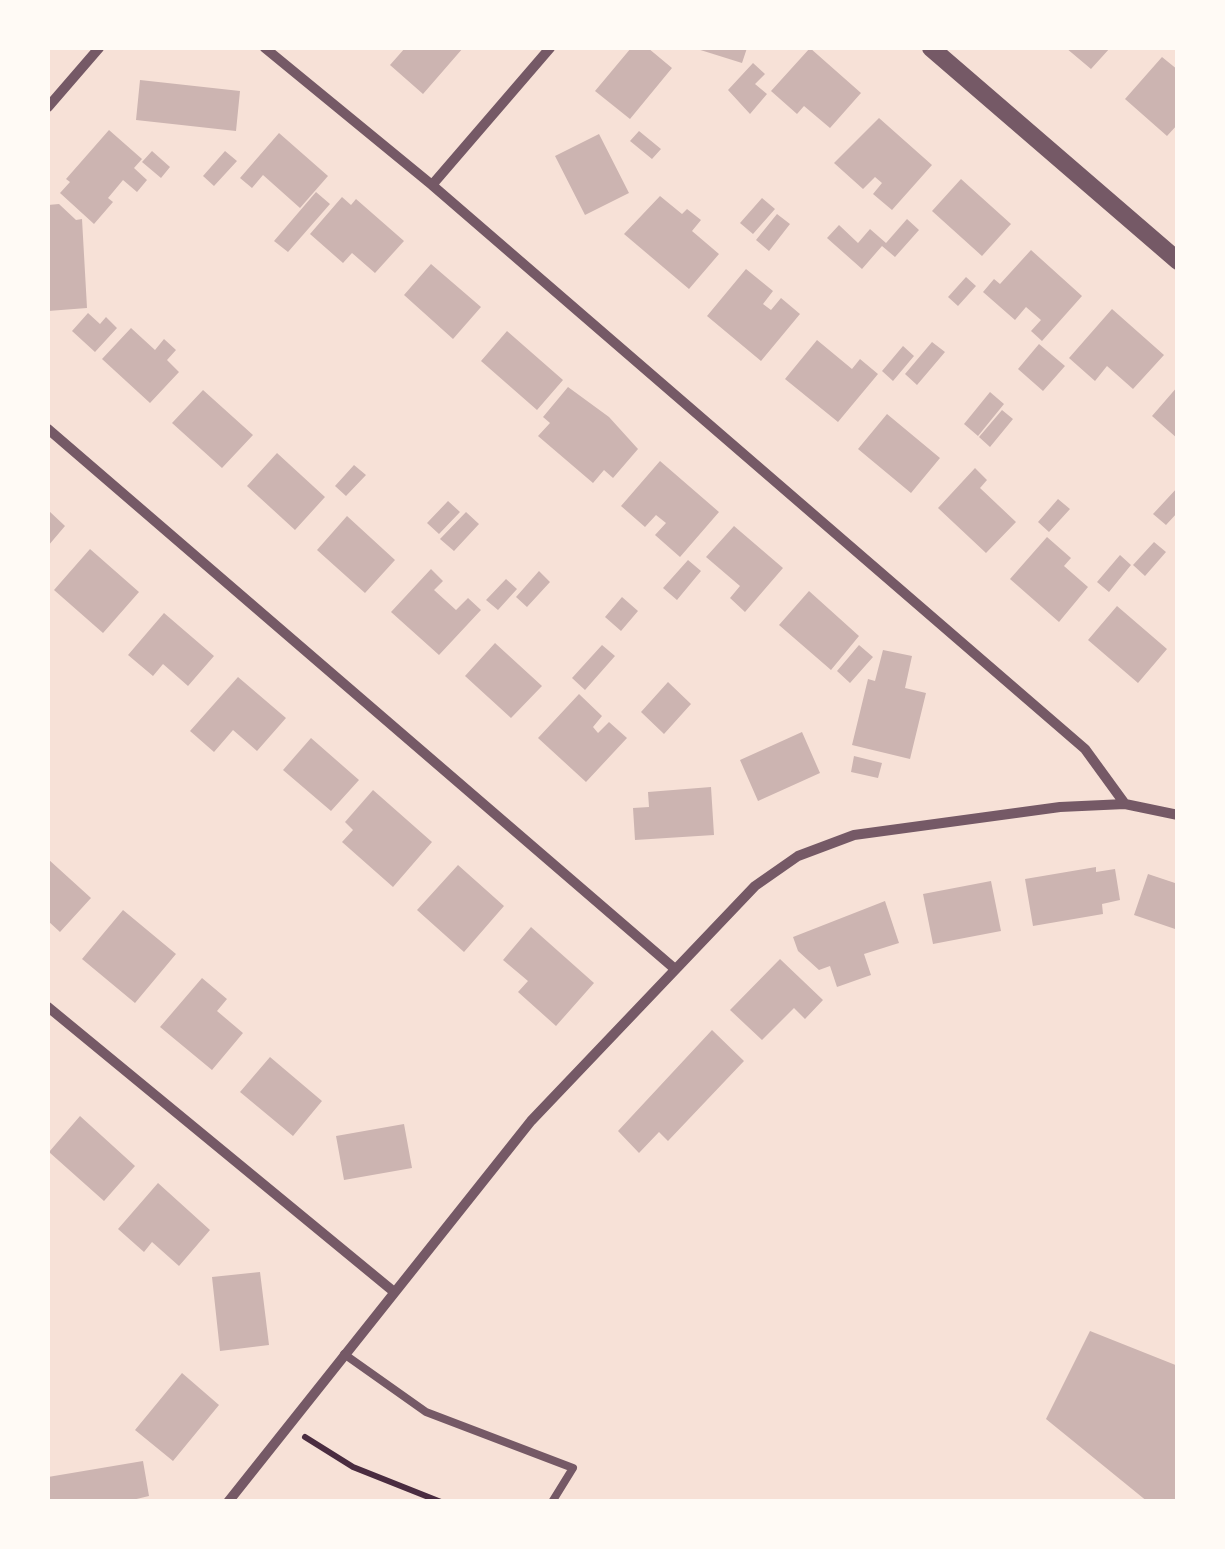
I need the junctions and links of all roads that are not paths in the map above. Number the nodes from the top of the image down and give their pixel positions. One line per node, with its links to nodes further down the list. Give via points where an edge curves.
1 (99, 48): 5 (street)
2 (265, 48): 6 (street)
3 (550, 48): 6 (street)
4 (931, 48): 7 (street)
5 (48, 107)
6 (432, 185): 9 (street, via 1085,749)
7 (1178, 262)
8 (48, 429): 11 (street)
9 (1125, 804): 10 (street); 11 (street, via 854,835 798,856 755,886)
10 (1178, 815)
11 (675, 969): 13 (street, via 531,1120)
12 (48, 1007): 13 (street)
13 (393, 1291): 14 (street)
14 (344, 1354): 15 (street); 16 (lane, via 426,1412 573,1468)
15 (228, 1502)
16 (552, 1502)

